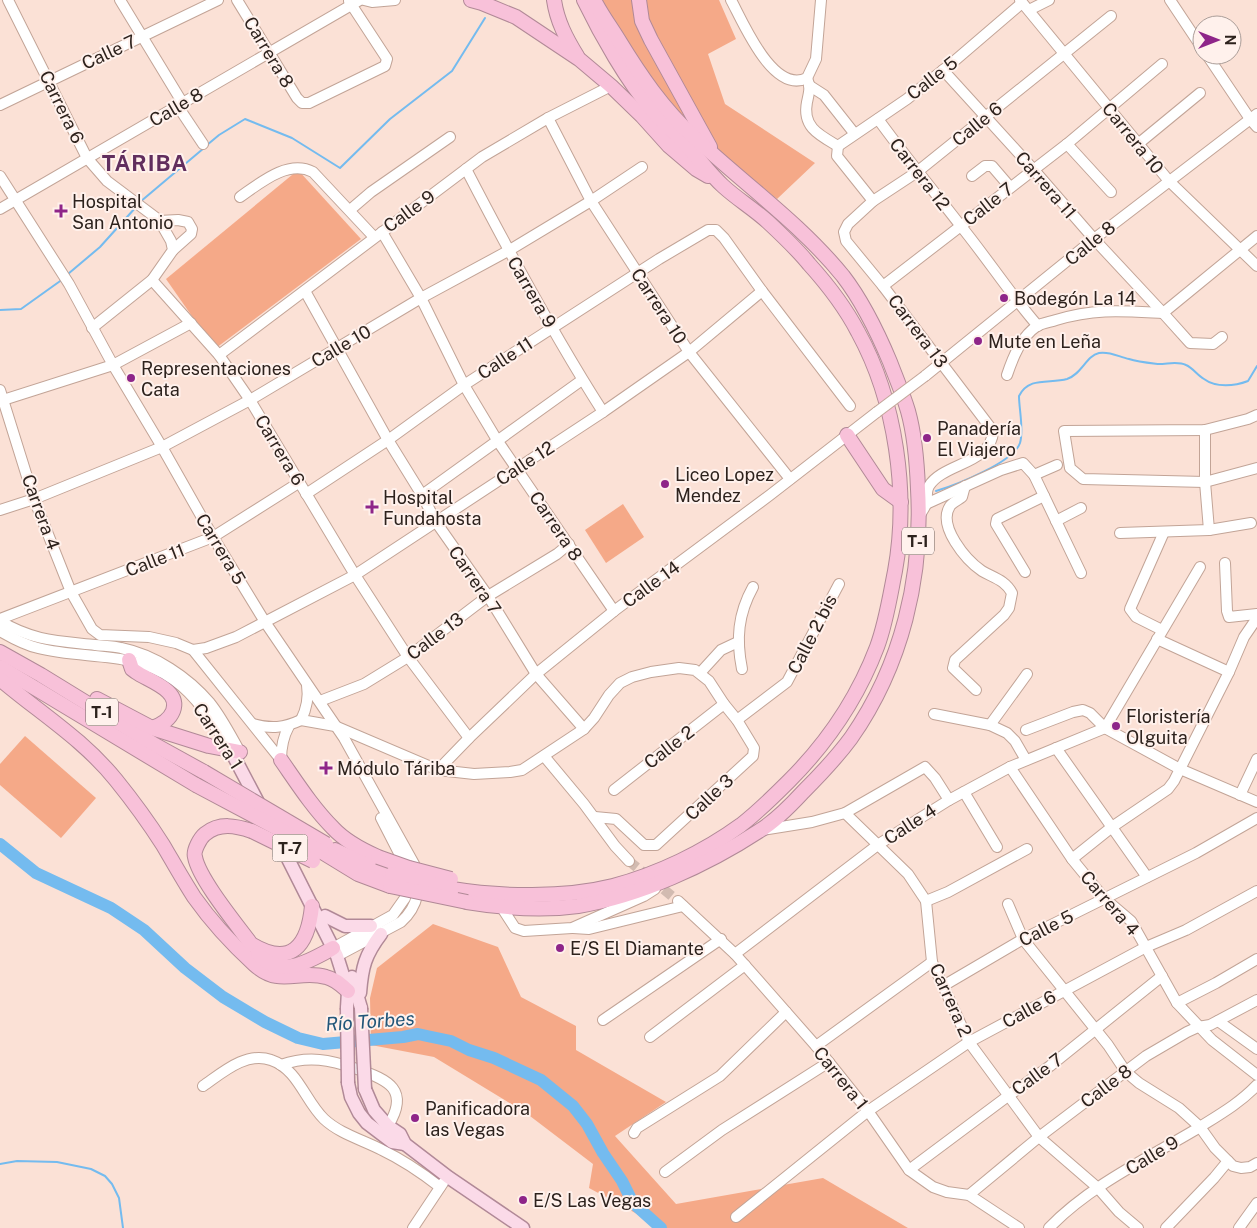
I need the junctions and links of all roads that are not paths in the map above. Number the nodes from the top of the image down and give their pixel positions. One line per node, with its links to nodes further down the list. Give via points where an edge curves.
1 (8, 0): 25 (street, Carrera 6)
2 (120, 0): 18 (street)
3 (218, 0): 18 (street, Calle 7)
4 (237, 0): 19 (street, Carrera 8)
5 (395, 0): 13 (street)
6 (470, 0): 21 (highway, via 516,17)
7 (554, 0): 21 (highway, via 556,14)
8 (639, 0): 43 (highway, via 642,21 651,40)
9 (731, 0): 26 (street, via 763,58 773,69 787,80)
10 (821, 0): 26 (street, via 816,59)
11 (1050, 0): 15 (street, Calle 5)
12 (1170, 0): 17 (street)
13 (362, 1): 19 (street, Calle 8); 19 (street, Carrera 8, via 387,59 385,66 309,103 302,103)
14 (591, 4): 43 (highway, T-1, via 662,104); 52 (highway, T-1, via 630,79 651,108)
15 (1023, 5): 20 (street, Carrera 10); 24 (street, Calle 5)
16 (1111, 16): 20 (street, Calle 6)
17 (1192, 34)
18 (141, 37): 25 (street, Calle 7); 29 (street)
19 (269, 52): 29 (street, Calle 8)
20 (1064, 53): 31 (street, Carrera 10); 32 (street, Calle 6)
21 (579, 59): 27 (highway)
22 (1162, 64): 31 (street, Calle 7)
23 (1215, 65): 33 (street)
24 (943, 70): 32 (street, Carrera 11); 35 (street, Calle 5)
25 (49, 81): 30 (street, Calle 7); 44 (street, Carrera 6)
26 (808, 82): 37 (street, via 824,95); 42 (street, via 806,104 810,127)
27 (611, 86): 34 (street, Calle 9); 52 (highway, via 669,146)
28 (1200, 93): 41 (street)
29 (179, 104): 39 (street); 44 (street, Calle 8)
30 (0, 105)
31 (1109, 108): 40 (street, Calle 7); 41 (street, Carrera 10)
32 (986, 116): 47 (street, Carrera 11); 48 (street, Calle 6)
33 (1253, 116): 36 (street); 51 (street, Calle 8)
34 (548, 118): 46 (street, Calle 9); 57 (street, Carrera 10)
35 (878, 119): 37 (street, Calle 5); 48 (street, Carrera 12)
36 (1257, 127)
37 (854, 133): 42 (street, Calle 5)
38 (450, 137): 60 (street)
39 (203, 144)
40 (1068, 144): 47 (street, Calle 7); 54 (street)
41 (1138, 144): 51 (street, Carrera 10)
42 (838, 146): 58 (street, via 837,156)
43 (712, 152): 119 (highway, T-1, via 782,212 826,256 869,315 896,375 908,412)
44 (87, 158): 56 (street, Calle 8); 61 (street, Carrera 6, via 107,181)
45 (642, 167): 57 (street, Calle 10)
46 (466, 169): 64 (street, Calle 9); 69 (street, Carrera 9)
47 (1034, 170): 53 (street, Calle 7); 66 (street, Carrera 11)
48 (917, 172): 58 (street, Calle 6); 62 (street, Carrera 12)
49 (0, 176): 56 (street, Carrera 5)
50 (972, 176): 53 (street, via 985,166 992,166)
51 (1169, 181): 66 (street, Calle 8); 67 (street, Carrera 10)
52 (723, 186): 116 (highway, T-1, via 769,223 808,261 856,328 874,368 889,416)
53 (1010, 187): 62 (street, Calle 7)
54 (1111, 192)
55 (240, 197): 60 (street, Carrera 8, via 272,176 293,168 305,168 313,172)
56 (15, 201): 59 (street, Calle 8); 81 (street, Carrera 5, via 69,284)
57 (591, 201): 69 (street, Calle 10); 71 (street, Carrera 10)
58 (872, 201): 63 (street, Calle 6)
59 (0, 209)
60 (350, 210): 64 (street, Carrera 8)
61 (159, 221): 68 (street, Carrera 6); 68 (street, via 188,222 192,229 191,234)
62 (961, 226): 73 (street, Calle 7); 77 (street, Carrera 12)
63 (844, 232): 73 (street, Carrera 13, via 846,241)
64 (378, 234): 74 (street, Calle 9); 76 (street, Carrera 8)
65 (1257, 236): 67 (street)
66 (1094, 239): 77 (street, Calle 8); 78 (street, Carrera 11)
67 (1240, 249): 70 (street, Carrera 10); 78 (street)
68 (173, 250): 72 (street)
69 (508, 252): 76 (street, Calle 10); 82 (street, Carrera 9)
70 (1257, 266)
71 (638, 274): 75 (street, Calle 11, via 708,230 716,230); 82 (street, Calle 11); 85 (street, Carrera 10)
72 (152, 280): 79 (street, Carrera 6); 81 (street)
73 (883, 286): 87 (street, Carrera 13)
74 (305, 291): 84 (street, Carrera 7); 86 (street, Calle 9)
75 (762, 291): 85 (street, Calle 12); 95 (street)
76 (422, 298): 84 (street, Calle 10); 91 (street, Carrera 8)
77 (1017, 302): 80 (street, Carrera 12); 87 (street, Calle 8)
78 (1163, 313): 80 (street, via 1108,310 1072,315); 83 (street, Carrera 11, via 1190,343 1213,344)
79 (191, 323): 86 (street, Carrera 6); 88 (street)
80 (1038, 326): 89 (street, via 1023,340)
81 (92, 328): 88 (street, Carrera 5)
82 (552, 328): 90 (street, Carrera 9); 91 (street, Calle 11)
83 (1222, 337)
84 (338, 348): 93 (street, Calle 10); 101 (street, Carrera 7)
85 (689, 352): 96 (street, Calle 12); 108 (street, Carrera 10)
86 (219, 355): 93 (street, Carrera 6)
87 (942, 362): 97 (street, Calle 8, bridge); 119 (street, Carrera 13, via 993,431 993,440 970,460 936,479 928,488)
88 (113, 365): 94 (street); 103 (street, Carrera 5)
89 (1007, 375)
90 (582, 380): 96 (street, Carrera 9); 102 (street)
91 (464, 385): 101 (street, Calle 11); 102 (street, Carrera 8)
92 (0, 390): 94 (street, Carrera 4)
93 (250, 400): 103 (street, Calle 10); 109 (street, Carrera 6)
94 (2, 401): 115 (street, Carrera 4)
95 (850, 406)
96 (603, 412): 105 (street, Calle 12)
97 (877, 412): 100 (street, Calle 14)
98 (1257, 414): 99 (street)
99 (1205, 430): 110 (street); 110 (street, via 1064,431 1070,468 1083,479)
100 (847, 435): 108 (street, Calle 14); 116 (highway, via 883,489)
101 (388, 440): 112 (street, Calle 11); 113 (street, Carrera 7)
102 (496, 440): 105 (street, Carrera 8); 113 (street)
103 (162, 447): 115 (street, Calle 10); 126 (street, Carrera 5)
104 (1057, 465): 107 (street)
105 (517, 468): 121 (street, Calle 12); 127 (street, Carrera 8)
106 (1257, 468): 110 (street)
107 (1034, 475): 111 (street, via 1026,466 1019,464); 114 (street)
108 (790, 479): 137 (street, Calle 14)
109 (300, 482): 112 (street, Carrera 6); 126 (street, Calle 11)
110 (1205, 482): 123 (street)
111 (965, 486): 119 (street); 157 (street, via 962,497 950,505 947,514 949,530 959,550 981,570 1007,585 1012,593 1009,608 1004,614 952,664)
112 (306, 494): 132 (street, Carrera 6)
113 (422, 495): 121 (street, Carrera 7)
114 (1044, 496): 120 (street); 130 (street, via 997,519 996,524)
115 (34, 498): 118 (street, Calle 10); 135 (street, Carrera 4)
116 (900, 502): 204 (highway, T-1, via 897,562 878,644 858,688 831,733 792,779 728,834 654,872 595,889)
117 (1081, 508): 120 (street)
118 (0, 510)
119 (923, 510): 190 (highway, T-1, via 908,612 902,635 880,686 841,750 798,798)
120 (1056, 521): 131 (street)
121 (436, 522): 132 (street, Calle 12); 136 (street, Carrera 7)
122 (1251, 523): 123 (street)
123 (1209, 530): 124 (street)
124 (1164, 532): 125 (street); 142 (street, via 1130,609)
125 (1120, 533)
126 (213, 537): 135 (street, Calle 11); 140 (street, Carrera 5)
127 (569, 544): 136 (street, Calle 13); 137 (street, Carrera 8)
128 (1225, 563): 138 (street, via 1229,617)
129 (1200, 567): 142 (street)
130 (1025, 572)
131 (1081, 573)
132 (355, 575): 140 (street, Calle 12); 146 (street, Carrera 6)
133 (838, 584): 162 (street, Calle 2 bis, via 787,682)
134 (752, 587): 143 (street, via 745,601)
135 (71, 592): 139 (street, Calle 11); 144 (street, Carrera 4, via 92,629 100,635 176,642)
136 (488, 596): 146 (street, Calle 13); 153 (street, Carrera 7)
137 (614, 611): 153 (street, Calle 14)
138 (1257, 616): 150 (street)
139 (0, 620): 173 (street, Carrera 1, via 32,637 122,648 167,666 193,685 211,704)
140 (265, 622): 144 (street, Calle 12, via 236,637); 156 (street, Carrera 5)
141 (0, 631): 147 (street, Carrera 1, via 38,648)
142 (1159, 634): 150 (street); 168 (street)
143 (738, 642): 149 (street); 151 (street, via 721,650)
144 (193, 650): 163 (street)
145 (0, 652): 152 (highway, T-1)
146 (408, 657): 158 (street, Calle 13, via 364,684); 171 (street, Carrera 6)
147 (129, 660): 167 (highway, via 132,669 166,690 173,699 173,710 167,721); 173 (street, Carrera 1, via 162,672 185,688)
148 (0, 667): 194 (highway, T-1, bridge, via 196,785)
149 (742, 669)
150 (1229, 672): 179 (street)
151 (700, 673): 159 (street, Calle 3); 169 (street, via 678,668 632,677 608,695)
152 (41, 674): 167 (highway); 194 (highway, T-1, bridge, via 154,745 204,772)
153 (536, 674): 169 (street, Carrera 7); 171 (street, Calle 14)
154 (1027, 674): 164 (street)
155 (0, 679): 220 (highway, via 75,738 116,779 162,844 194,897 223,934 267,974 279,978)
156 (306, 682): 158 (street, Carrera 5); 161 (street, via 308,702)
157 (976, 690)
158 (320, 701): 166 (street, Carrera 5)
159 (724, 704): 162 (street, Calle 3); 181 (street, Calle 2)
160 (934, 714): 164 (street)
161 (301, 720): 165 (street); 166 (street)
162 (737, 720): 187 (street, Calle 3, via 754,748 752,756 656,845 644,845 616,820)
163 (253, 724): 165 (street, via 271,728); 176 (street)
164 (990, 725): 177 (street, via 1007,733)
165 (289, 726): 176 (street, via 283,736)
166 (335, 726): 180 (street); 209 (street, Carrera 5, via 338,740 404,866 407,881 405,898 394,915)
167 (152, 728): 173 (highway)
168 (1105, 728): 170 (street, via 1083,710); 172 (street, Calle 4); 179 (street)
169 (584, 729): 174 (street)
170 (1026, 730)
171 (469, 738): 180 (street, Calle 14)
172 (1056, 748): 177 (street, Calle 4); 189 (street)
173 (236, 751): 206 (main road, Carrera 1); 207 (main road, T-7)
174 (544, 756): 180 (street, via 522,770 510,772 474,774); 187 (street)
175 (1257, 759): 183 (street)
176 (281, 760): 200 (highway, bridge, via 333,829 360,849)
177 (1026, 760): 178 (street, Calle 4)
178 (1010, 767): 182 (street, Calle 4); 195 (street, Carrera 4)
179 (1180, 769): 183 (street); 189 (street, via 1168,789)
180 (438, 770)
181 (614, 790)
182 (964, 792): 184 (street, Calle 4); 192 (street)
183 (1240, 795): 185 (street)
184 (948, 800): 186 (street, via 925,767); 191 (street, Calle 4)
185 (1257, 802)
186 (845, 813): 190 (street); 191 (street, Carrera 2)
187 (595, 817): 196 (street)
188 (1257, 818): 198 (street, Calle 5)
189 (1112, 827): 195 (street); 198 (street)
190 (762, 830): 197 (highway, T-1)
191 (879, 844): 203 (street, Carrera 2, via 908,874); 215 (street, Calle 4)
192 (997, 847)
193 (1027, 849): 203 (street, via 948,892)
194 (320, 852): 199 (highway, T-1, via 354,860); 199 (highway, T-1, via 358,874); 212 (highway, bridge, via 233,825 216,827 203,835 194,856 205,880)
195 (1072, 859): 202 (street, Carrera 4)
196 (629, 861)
197 (679, 874): 204 (highway, T-1, via 617,897 576,906); 208 (street, via 644,896)
198 (1147, 877): 202 (street, Calle 5)
199 (391, 880): 200 (highway, T-1, bridge); 204 (highway, T-1, bridge, via 467,902)
200 (451, 884): 204 (highway, T-1)
201 (1257, 891): 213 (street, Calle 6, via 1186,930)
202 (1104, 898): 211 (street, Calle 5); 213 (street, Carrera 4, via 1130,921)
203 (926, 900): 217 (street, Carrera 2)
204 (501, 901): 208 (street, via 515,928 524,932)
205 (1008, 904): 211 (street)
206 (312, 906): 212 (highway, via 306,936 291,950 274,955); 214 (main road, Carrera 1)
207 (325, 916): 209 (main road, via 345,926); 214 (main road, T-7)
208 (572, 928): 210 (street, Carrera 1, via 588,929 681,904)
209 (376, 930): 214 (street, Carrera 5); 226 (main road, via 365,956)
210 (721, 939): 215 (street, Carrera 1); 228 (street)
211 (1023, 939): 221 (street, Calle 5); 222 (street)
212 (251, 944): 214 (highway, via 267,962 290,967)
213 (1146, 947): 219 (street, Carrera 4); 222 (street, Calle 6)
214 (339, 950): 220 (highway); 223 (main road, T-7); 226 (main road, T-7)
215 (735, 954): 218 (street, Carrera 1)
216 (1257, 959): 225 (street)
217 (932, 962): 221 (street, Carrera 2); 234 (street)
218 (745, 965): 227 (street, Carrera 1); 232 (street)
219 (1162, 976): 225 (street, Carrera 4); 231 (street, Calle 7)
220 (292, 977): 223 (highway, via 326,977)
221 (943, 986): 233 (street, Carrera 2)
222 (1063, 990): 231 (street); 233 (street, Calle 6)
223 (348, 991): 248 (main road, T-7, bridge, via 348,1083 351,1097 367,1123 392,1142)
224 (1257, 1000): 229 (street, Calle 8)
225 (1177, 1003): 230 (street, Carrera 4)
226 (360, 1004): 244 (main road, T-7, bridge, via 365,1088 374,1110)
227 (786, 1012): 234 (street, Carrera 1); 246 (street, via 720,1076 637,1128)
228 (603, 1020)
229 (1218, 1021): 230 (street, Calle 8); 235 (street)
230 (1198, 1027): 238 (street, Calle 8, via 1146,1056); 239 (street, Carrera 4)
231 (1096, 1030): 238 (street); 242 (street, Calle 7)
232 (650, 1037)
233 (969, 1042): 242 (street, Carrera 2); 243 (street, Calle 6)
234 (816, 1046): 236 (street, Carrera 1)
235 (1257, 1050)
236 (829, 1062): 243 (street, Carrera 1); 252 (street, via 722,1130)
237 (281, 1066): 241 (street, via 271,1060 245,1060); 244 (street, via 303,1059 334,1062 384,1079 392,1085 397,1102); 254 (street, via 295,1078 325,1120 409,1164)
238 (1126, 1072): 245 (street); 247 (street, Calle 8)
239 (1257, 1075)
240 (1257, 1085): 245 (street, Calle 9, via 1244,1098)
241 (203, 1086)
242 (1008, 1096): 247 (street, Carrera 2); 251 (street, Calle 7)
243 (868, 1111): 251 (street, Carrera 1); 258 (street, Calle 6)
244 (388, 1126): 248 (main road, T-7, via 400,1134)
245 (1200, 1126): 249 (street); 255 (street, Calle 9)
246 (634, 1133)
247 (1039, 1137): 255 (street, Carrera 2); 256 (street, Calle 8)
248 (406, 1144): 253 (main road, T-7)
249 (1228, 1161): 250 (street, via 1241,1168); 264 (street)
250 (1257, 1163)
251 (910, 1170): 256 (street, Carrera 1, via 933,1187)
252 (665, 1172)
253 (448, 1177): 254 (street); 260 (main road, T-7)
254 (440, 1187): 259 (street)
255 (1098, 1188): 262 (street, Calle 9); 263 (street, Carrera 2)
256 (969, 1195): 261 (street, Carrera 1)
257 (1257, 1203): 265 (street)
258 (736, 1218)
259 (413, 1228)
260 (523, 1228)
261 (1019, 1228)
262 (1049, 1228)
263 (1138, 1228)
264 (1166, 1228)
265 (1240, 1228)

